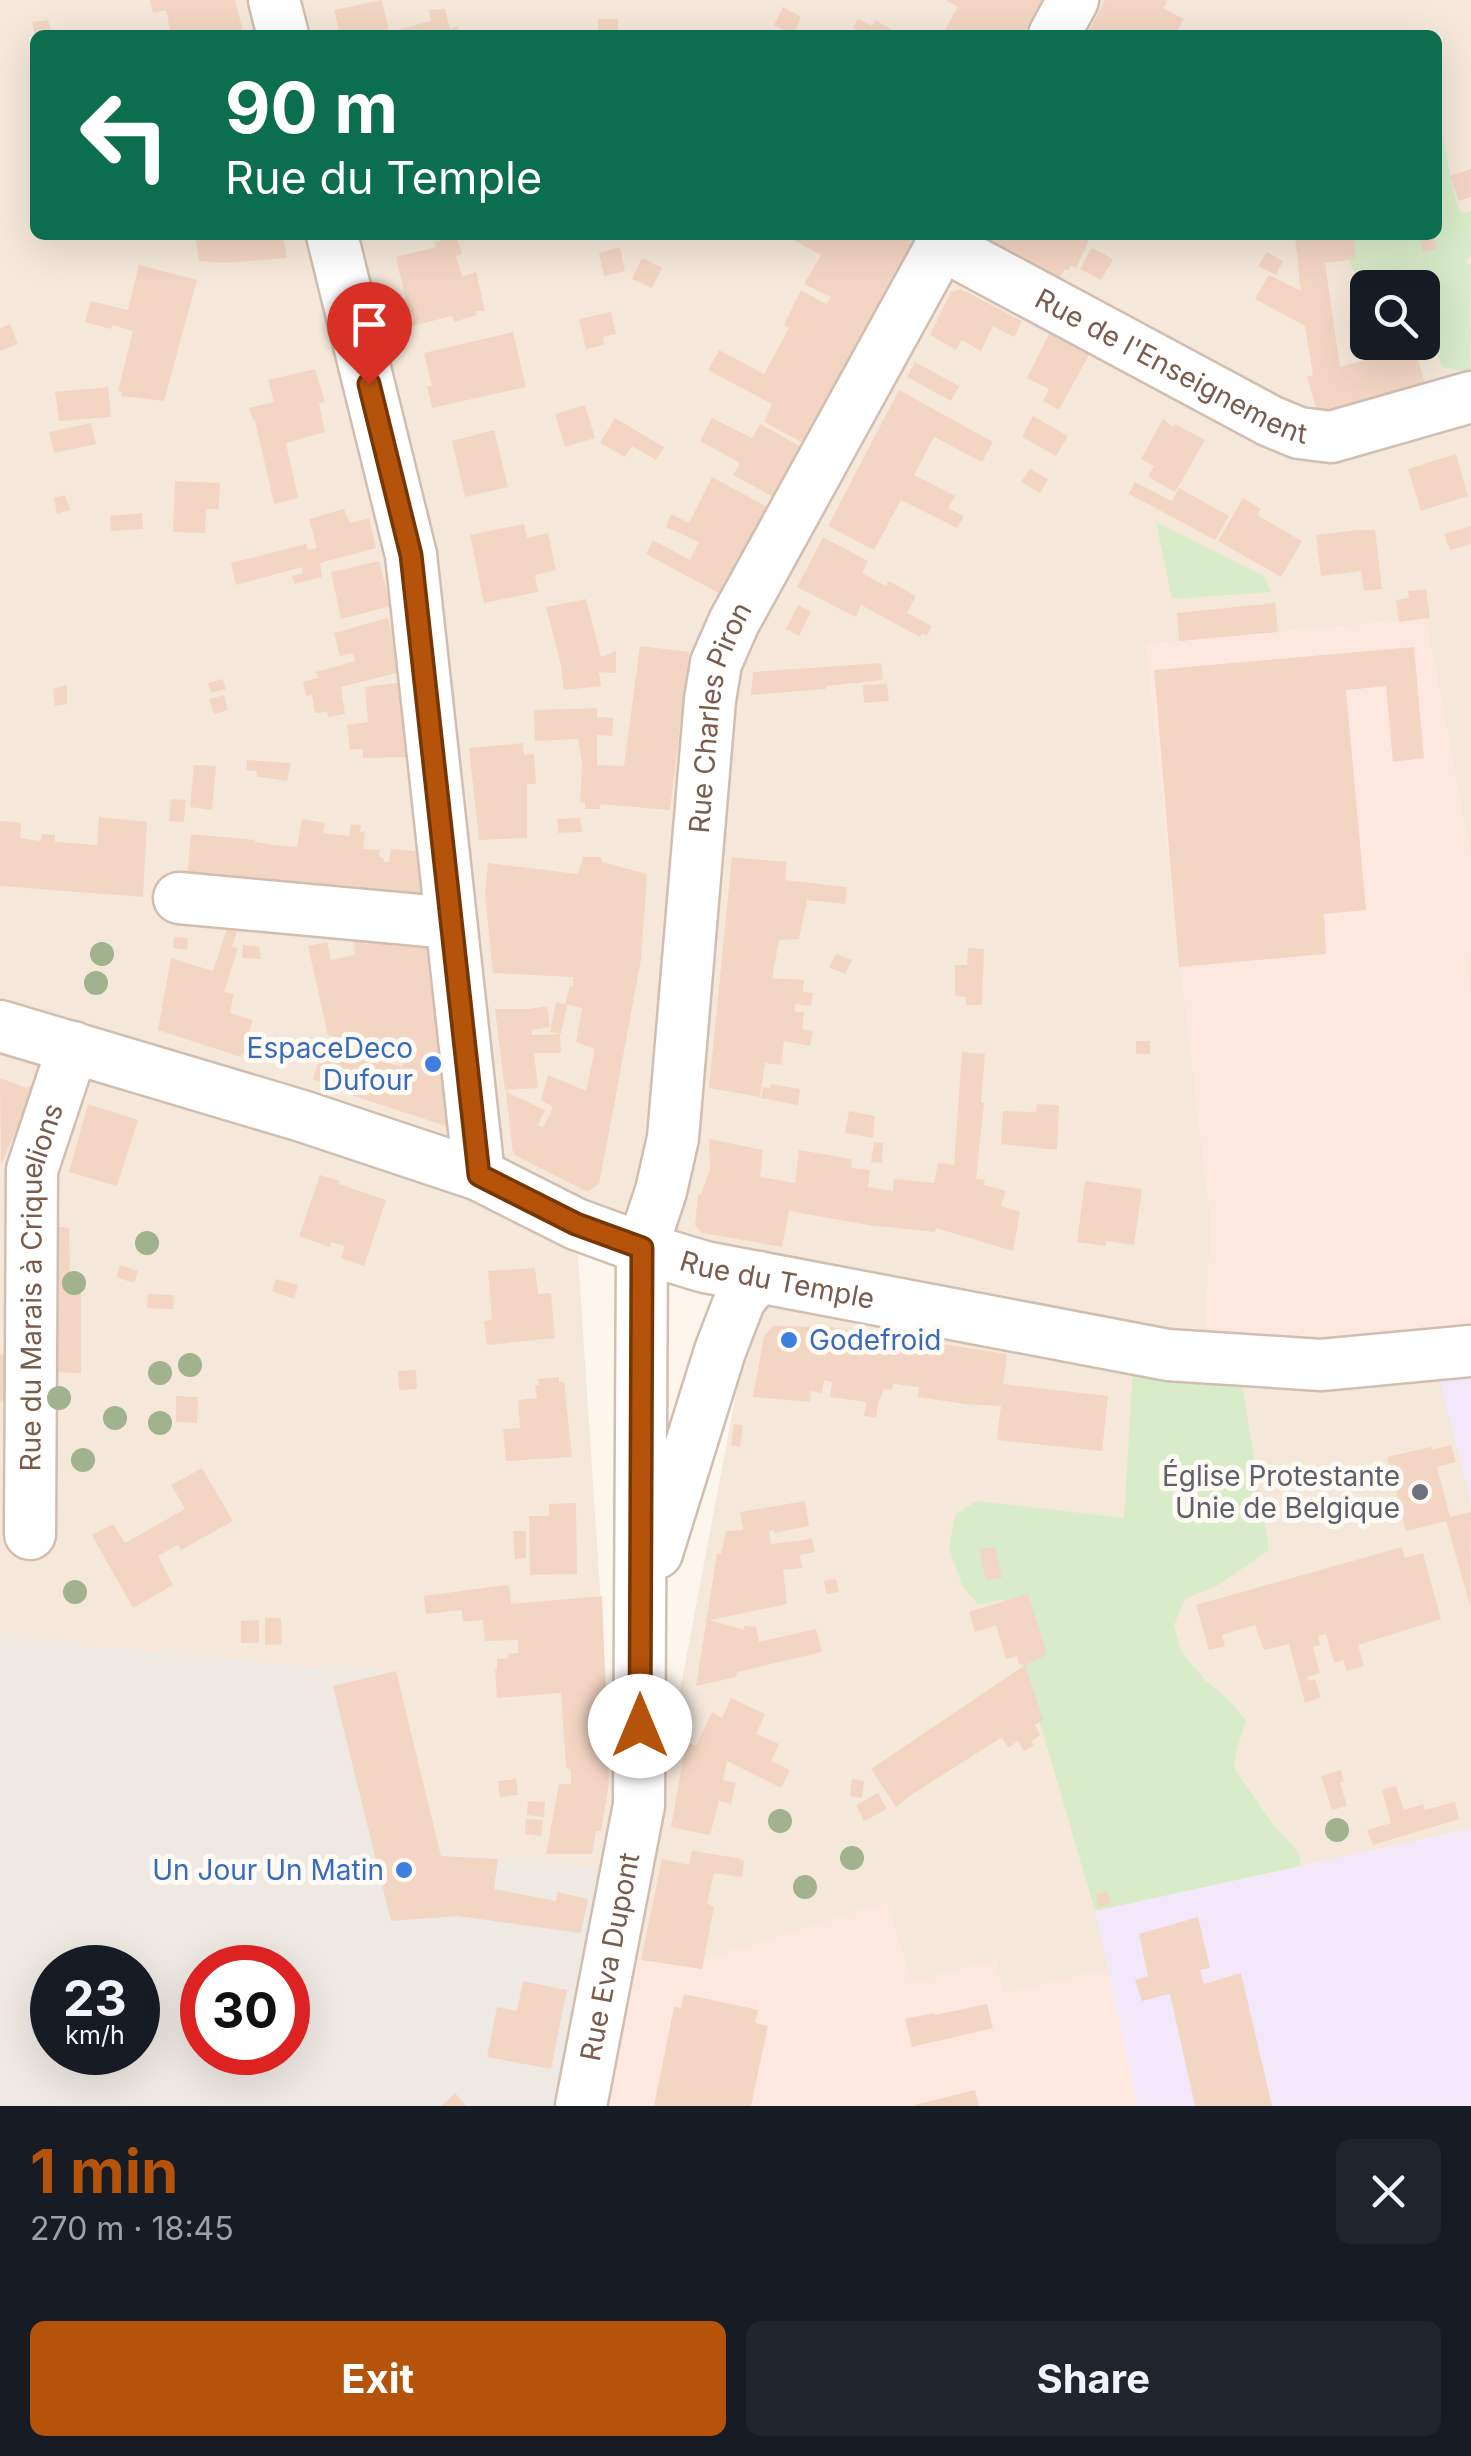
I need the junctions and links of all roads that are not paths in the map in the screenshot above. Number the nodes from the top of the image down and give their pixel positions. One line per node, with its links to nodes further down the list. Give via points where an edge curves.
1 (274, 0): 3 (street)
2 (1072, 0): 4 (street)
3 (282, 30)
4 (1057, 30)
5 (333, 240): 9 (street, via 411,555)
6 (945, 240): 7 (street, Rue de l'Enseignement, via 1299,433 1331,437); 13 (street, Rue Charles Piron, via 716,663 673,1138)
7 (1471, 398)
8 (179, 898): 9 (street)
9 (451, 923): 12 (street)
10 (0, 1026): 11 (street, Rue du Temple)
11 (73, 1047): 12 (street, Rue du Temple); 16 (street, Rue du Marais à Criquelions, via 32,1170)
12 (479, 1175): 13 (street, Rue du Temple, via 576,1224)
13 (642, 1248): 14 (street, Rue du Temple); 17 (street)
14 (758, 1277): 15 (street, Rue du Temple, via 1168,1355 1321,1365); 17 (street, via 740,1299 720,1352)
15 (1471, 1351)
16 (30, 1534)
17 (640, 1606): 18 (street, Rue Eva Dupont, via 639,1806)
18 (581, 2106)

